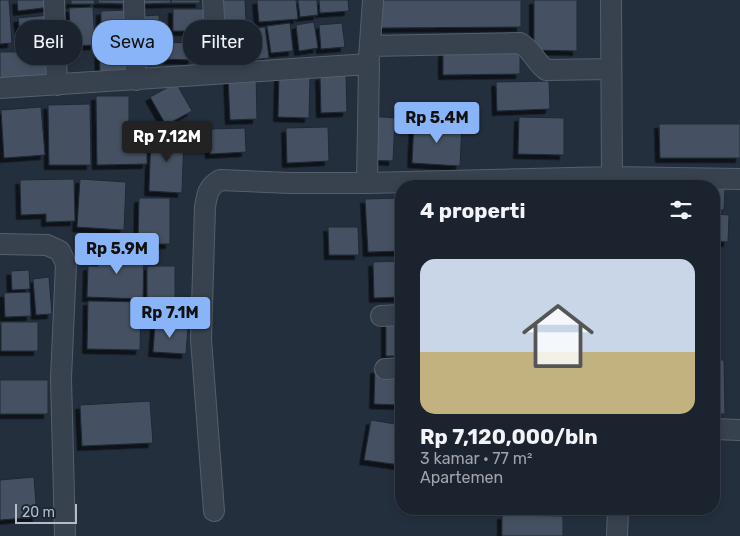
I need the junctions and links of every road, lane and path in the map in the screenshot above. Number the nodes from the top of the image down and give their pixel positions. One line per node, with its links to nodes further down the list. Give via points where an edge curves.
1 (54, 0): 10 (street)
2 (134, 0): 9 (street)
3 (213, 0): 8 (street)
4 (373, 0): 6 (street)
5 (611, 0): 7 (street)
6 (369, 55): 7 (street, via 520,43 528,46 546,70); 8 (street); 15 (street)
7 (610, 69): 13 (street)
8 (217, 73): 9 (street)
9 (136, 80): 10 (street)
10 (57, 85): 11 (street)
11 (0, 88)
12 (740, 179): 14 (street)
13 (612, 180)
14 (697, 180)
15 (367, 183): 16 (street); 22 (street, via 290,184 220,180 207,193 204,207 202,339)
16 (395, 183)
17 (0, 244): 24 (street, via 47,245 60,251 66,264 61,378)
18 (395, 315): 19 (street)
19 (381, 316)
20 (720, 430): 21 (street)
21 (740, 430)
22 (214, 511)
23 (618, 515): 25 (street)
24 (65, 536)
25 (618, 536)

